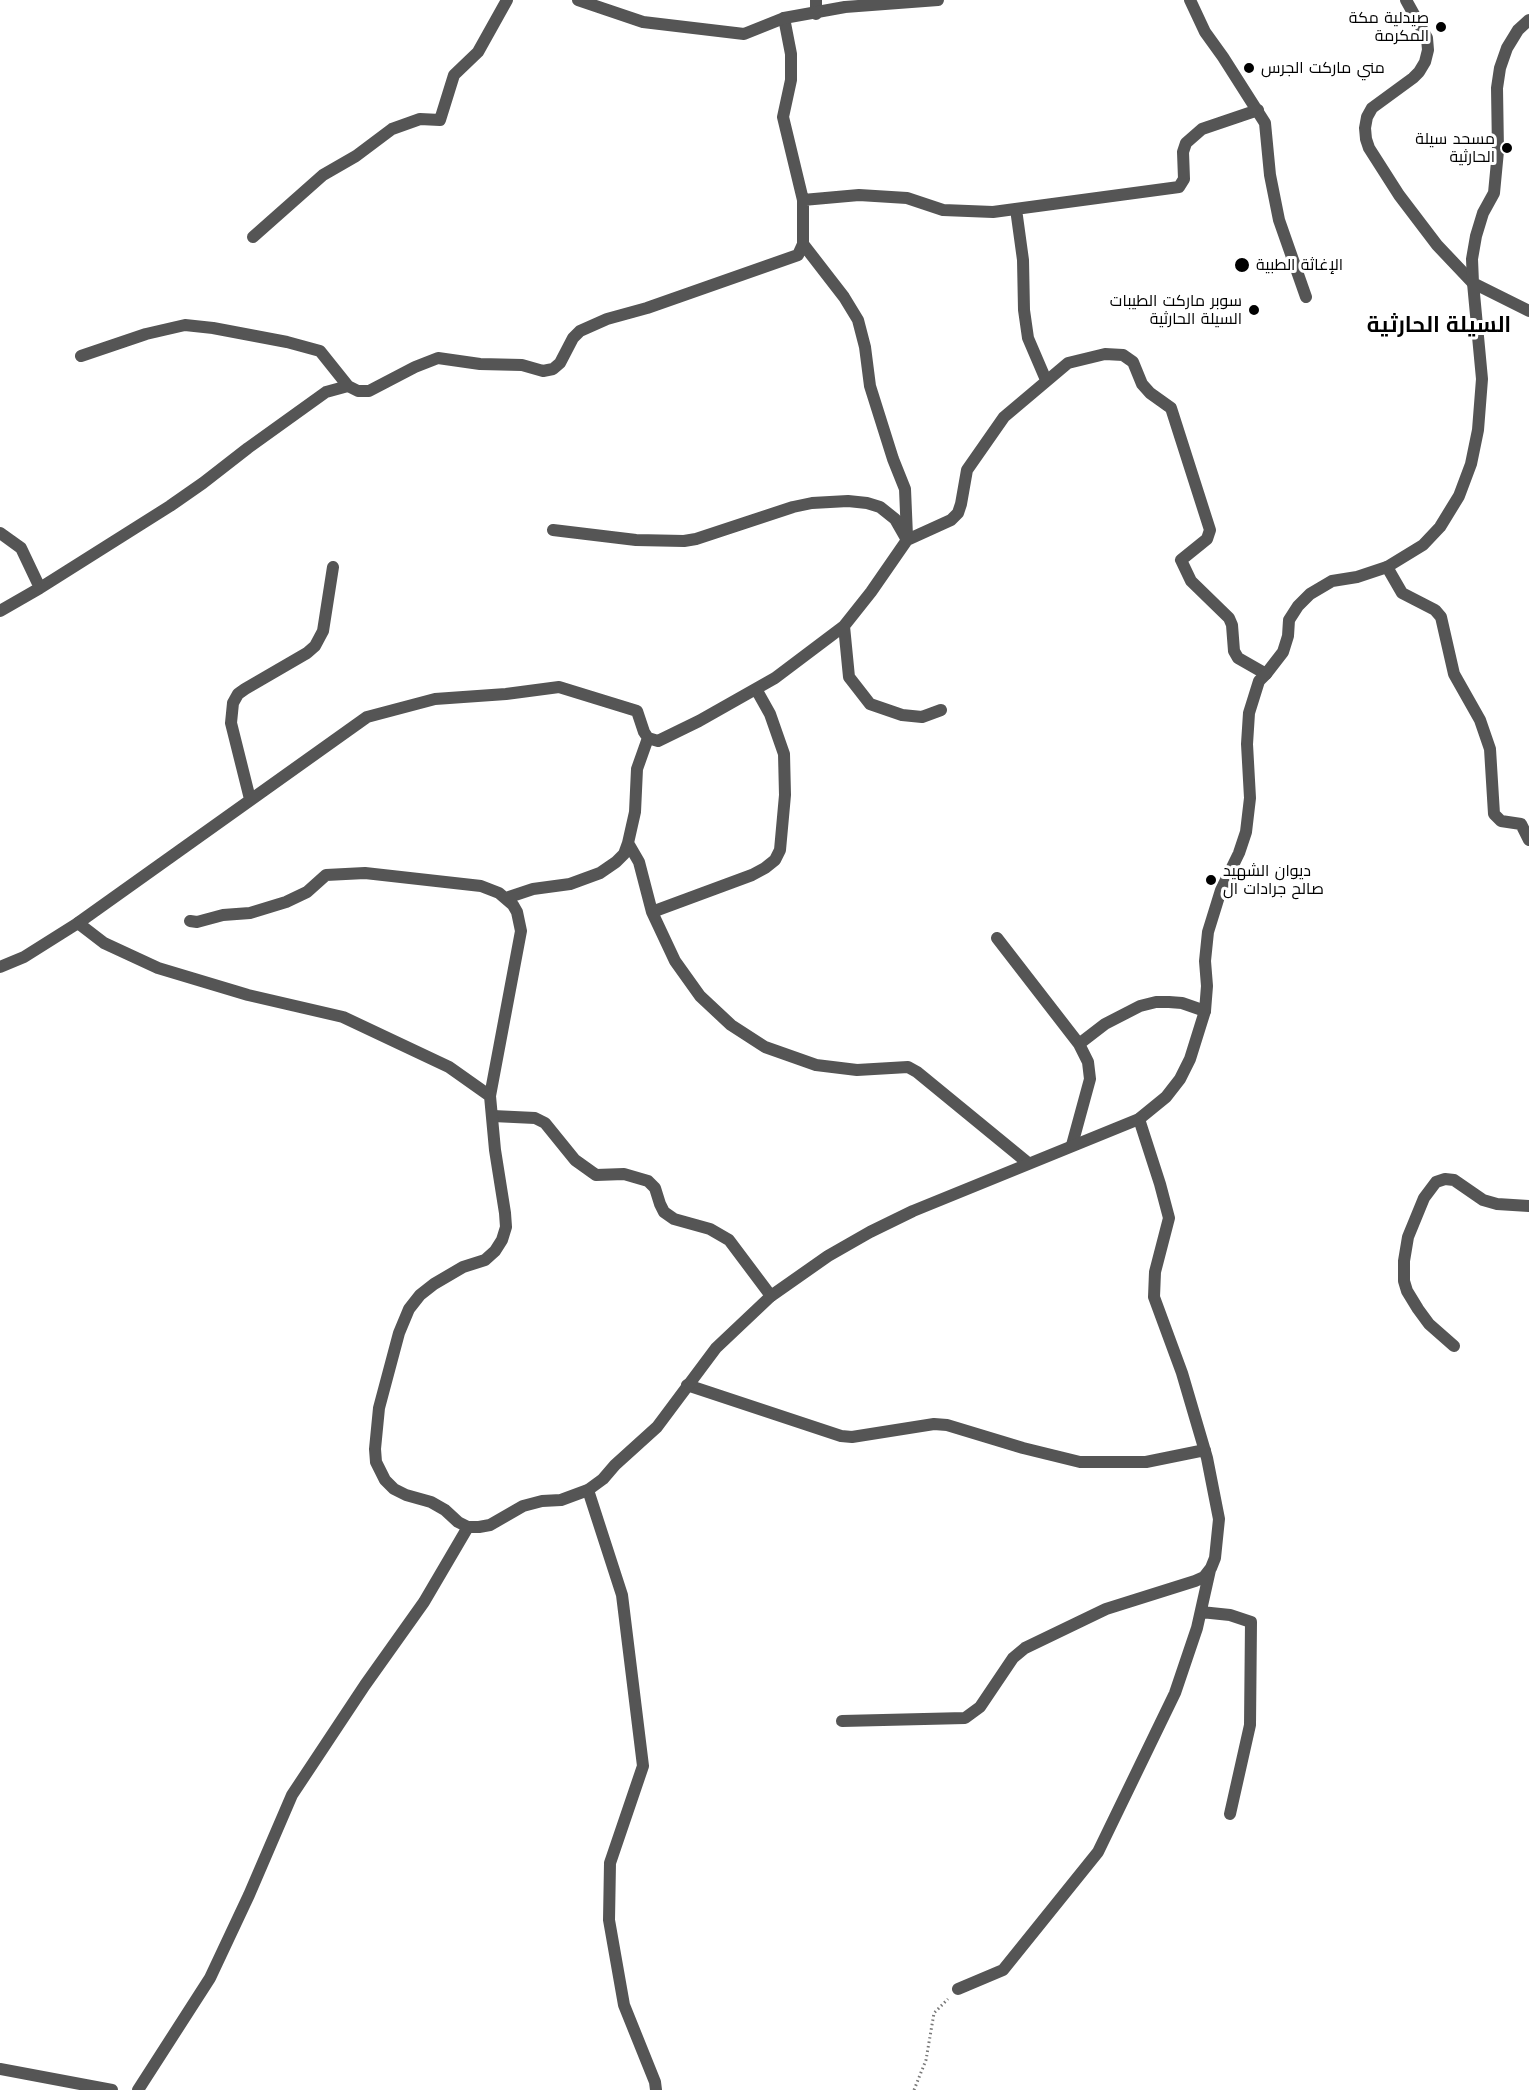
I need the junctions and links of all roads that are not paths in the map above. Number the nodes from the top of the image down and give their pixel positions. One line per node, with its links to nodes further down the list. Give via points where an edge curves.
1 (507, 0): 13 (street, via 478,52 454,75 440,120 420,119 392,129 323,175)
2 (578, 0): 8 (street, via 643,22 744,34)
3 (816, 0): 7 (street)
4 (938, 0): 7 (street, via 845,7)
5 (1190, 0): 10 (street, via 1205,32)
6 (1406, 0): 15 (street, via 1427,38 1425,62 1413,78 1372,108 1367,117 1366,139 1399,195 1437,245)
7 (816, 14): 8 (street)
8 (784, 18): 11 (street, via 791,80 783,117)
9 (1529, 20): 15 (street, via 1507,48 1500,68 1494,193 1476,236)
10 (1258, 110): 12 (street, via 1202,129 1186,142 1184,179 1179,187); 16 (street, via 1265,123 1279,220)
11 (803, 200): 12 (street, via 859,195 907,198 943,210); 14 (street)
12 (1016, 209): 19 (street, via 1028,338)
13 (253, 237)
14 (803, 244): 20 (street, via 798,255 784,261 580,331 553,369 438,358 369,391); 23 (street, via 858,320 870,386 905,489)
15 (1473, 283): 17 (street); 25 (street, via 1482,379 1471,464 1460,496 1440,527 1423,544)
16 (1306, 297)
17 (1529, 311)
18 (81, 356): 20 (street, via 185,325 213,328 320,351)
19 (1046, 380): 23 (street, via 1004,417 967,470 961,504 951,520); 29 (street, via 1068,363 1105,354 1123,355 1133,362 1150,393 1171,408 1210,530 1207,539 1181,560 1191,581 1229,618 1238,658)
20 (348, 386): 26 (street, via 326,392 170,506)
21 (553, 530): 23 (street, via 636,540 684,541 794,507 848,501 880,507 895,519)
22 (0, 533): 26 (street, via 21,548)
23 (907, 540): 28 (street)
24 (333, 567): 33 (street, via 323,631 315,646 245,688 233,703 231,723)
25 (1387, 567): 29 (street, via 1332,581 1310,594 1289,620 1283,652); 34 (street, via 1402,593 1441,617 1454,674 1480,720 1490,749 1494,814 1501,821 1521,825)
26 (40, 588): 27 (street)
27 (0, 611)
28 (844, 626): 30 (street); 31 (street, via 849,677 870,704 922,717)
29 (1266, 674): 42 (street, via 1259,681 1249,713 1250,798 1246,832 1208,932)
30 (756, 689): 32 (street, via 658,741); 37 (street, via 784,754 780,850 775,860 758,872)
31 (941, 710)
32 (648, 738): 33 (street, via 637,711 559,687 435,699 368,717); 35 (street, via 637,768 635,812)
33 (250, 799): 39 (street)
34 (1529, 840)
35 (628, 843): 36 (street, via 624,854 600,873); 37 (street, via 639,862)
36 (506, 898): 38 (street, via 481,886 365,873 326,875 307,892 286,902 250,913); 44 (street, via 517,912 521,931)
37 (652, 912): 48 (street, via 687,980 715,1011 747,1037 783,1055 816,1065 857,1070 908,1067)
38 (190, 921)
39 (78, 922): 41 (street, via 24,957); 44 (street, via 104,943 158,969 343,1017 449,1067)
40 (997, 938): 43 (street)
41 (0, 967)
42 (1205, 1011): 43 (street, via 1169,1002 1140,1006 1105,1024); 46 (street, via 1180,1079 1166,1097)
43 (1079, 1044): 47 (street, via 1088,1062 1090,1079)
44 (490, 1096): 45 (street)
45 (493, 1116): 50 (street, via 535,1118 545,1123 575,1160 596,1175 624,1174 648,1182 655,1188 664,1212 729,1240); 55 (street, via 506,1227 502,1240 485,1260 463,1267 434,1284 409,1309 379,1408 375,1449 380,1472 394,1489 431,1502)
46 (1139, 1119): 47 (street); 53 (street, via 1168,1218 1155,1272 1154,1297)
47 (1072, 1145): 48 (street)
48 (1028, 1163): 50 (street, via 870,1232)
49 (1529, 1206): 51 (street, via 1483,1200 1454,1180 1445,1179 1436,1182 1424,1198 1408,1237 1404,1281 1418,1310)
50 (771, 1296): 52 (street, via 716,1348)
51 (1454, 1346)
52 (687, 1385): 53 (street, via 841,1436 947,1425 1080,1462 1146,1462); 54 (street, via 657,1427)
53 (1205, 1450): 56 (street, via 1219,1519)
54 (588, 1490): 55 (street, via 561,1500 523,1506 490,1525); 64 (street, via 622,1595 643,1766 610,1863 609,1920 624,2005)
55 (468, 1527): 63 (street, via 424,1602 292,1795 210,1978)
56 (1211, 1568): 57 (street); 58 (street, via 1195,1581 1106,1609 1025,1648 1013,1658 980,1707 965,1718)
57 (1201, 1612): 59 (street, via 1251,1622 1250,1725); 60 (street, via 1175,1693 1098,1852 1003,1970)
58 (842, 1721)
59 (1230, 1814)
60 (958, 1989)
61 (0, 2069): 62 (street)
62 (112, 2090)
63 (138, 2090)
64 (656, 2090)

